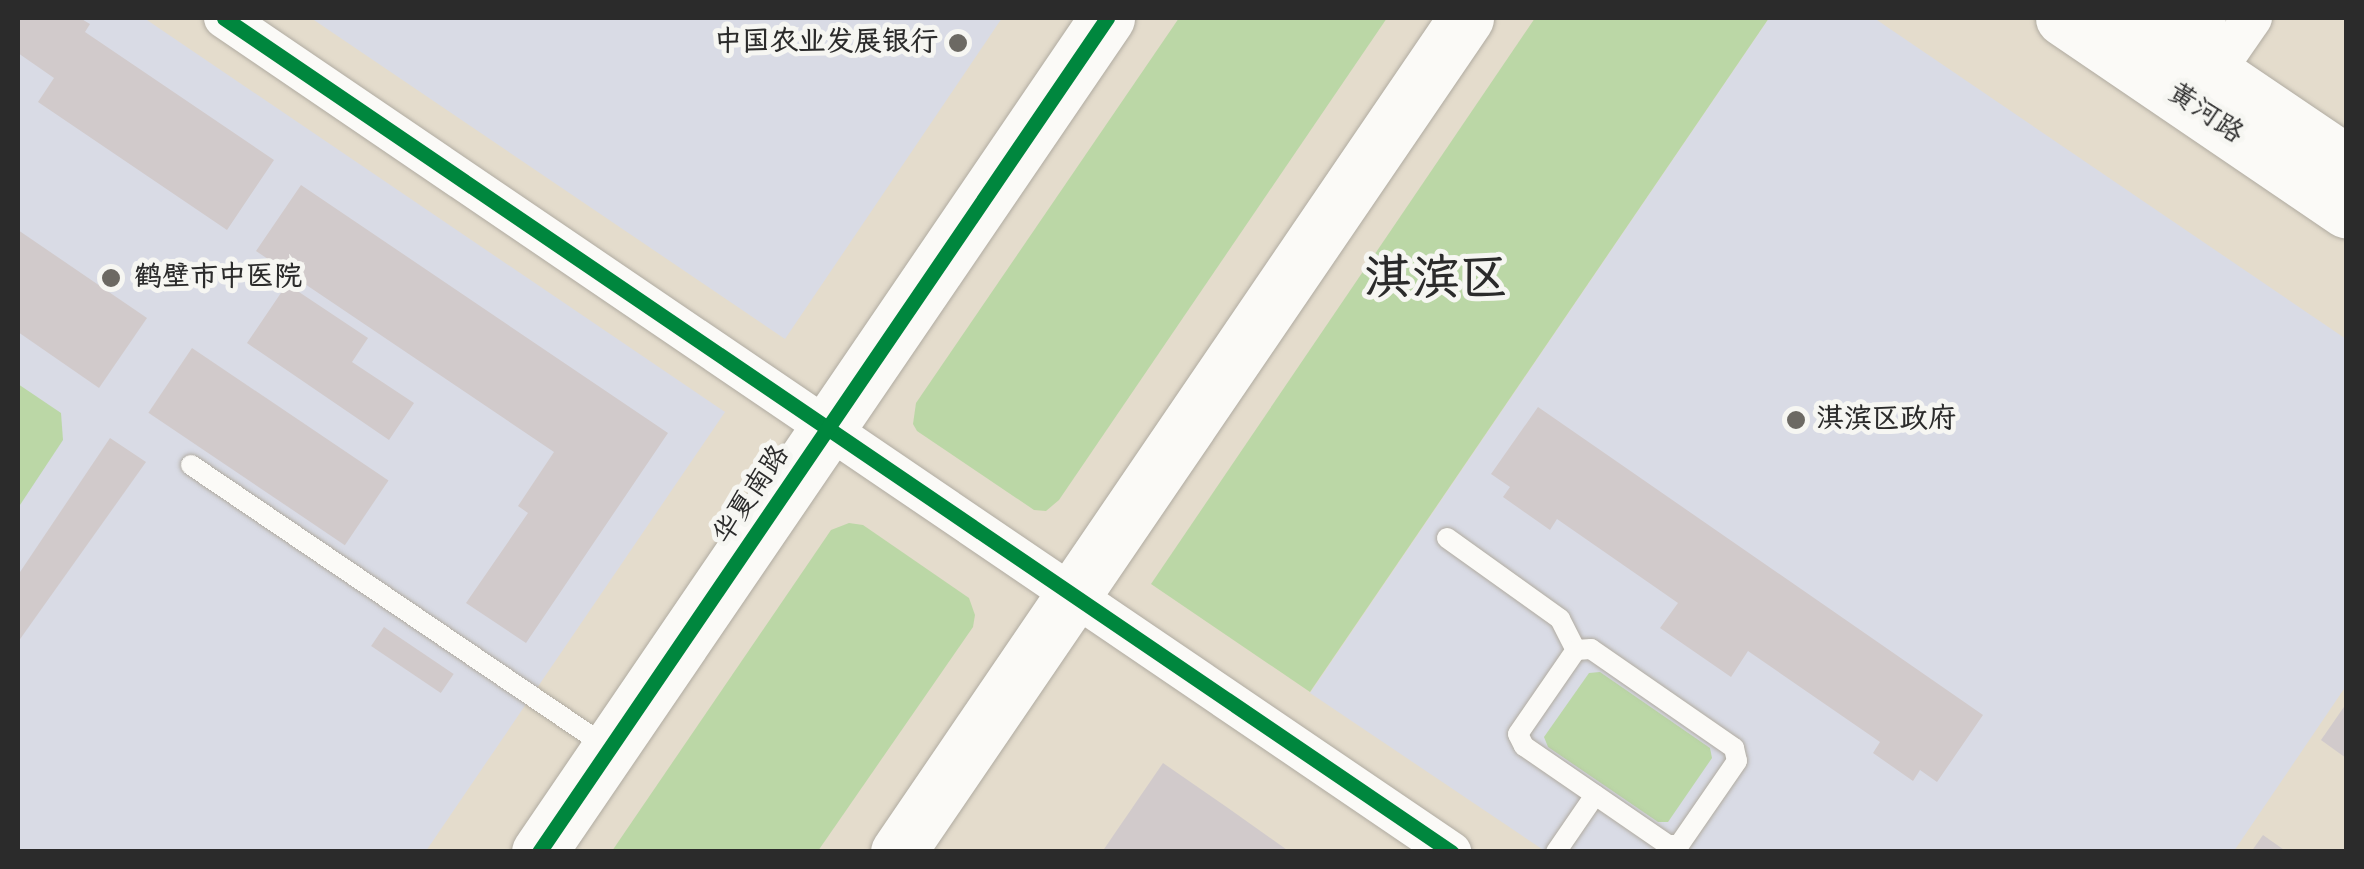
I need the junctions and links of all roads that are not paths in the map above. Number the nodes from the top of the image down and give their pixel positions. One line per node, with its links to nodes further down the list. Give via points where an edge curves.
1 (224, 18): 10 (street)
2 (1106, 18): 10 (street, 华夏南路)
3 (1466, 18): 13 (street)
4 (2063, 18): 9 (street, 黄河路)
5 (2133, 18): 7 (street, 黄河路)
6 (2252, 18): 7 (street)
7 (2201, 47): 8 (street, 黄河路)
8 (2346, 162)
9 (2346, 210)
10 (828, 428): 13 (street); 15 (street, 华夏南路)
11 (191, 466): 15 (lane)
12 (1447, 538): 14 (lane, via 1560,618)
13 (1073, 594): 18 (street); 19 (street)
14 (1576, 650): 16 (lane, via 1518,734 1524,746); 16 (lane, via 1591,650 1639,682 1734,748 1737,761 1679,845 1668,845)
15 (609, 748): 17 (street, 华夏南路)
16 (1595, 795): 20 (lane)
17 (539, 852)
18 (898, 852)
19 (1451, 852)
20 (1556, 852)

